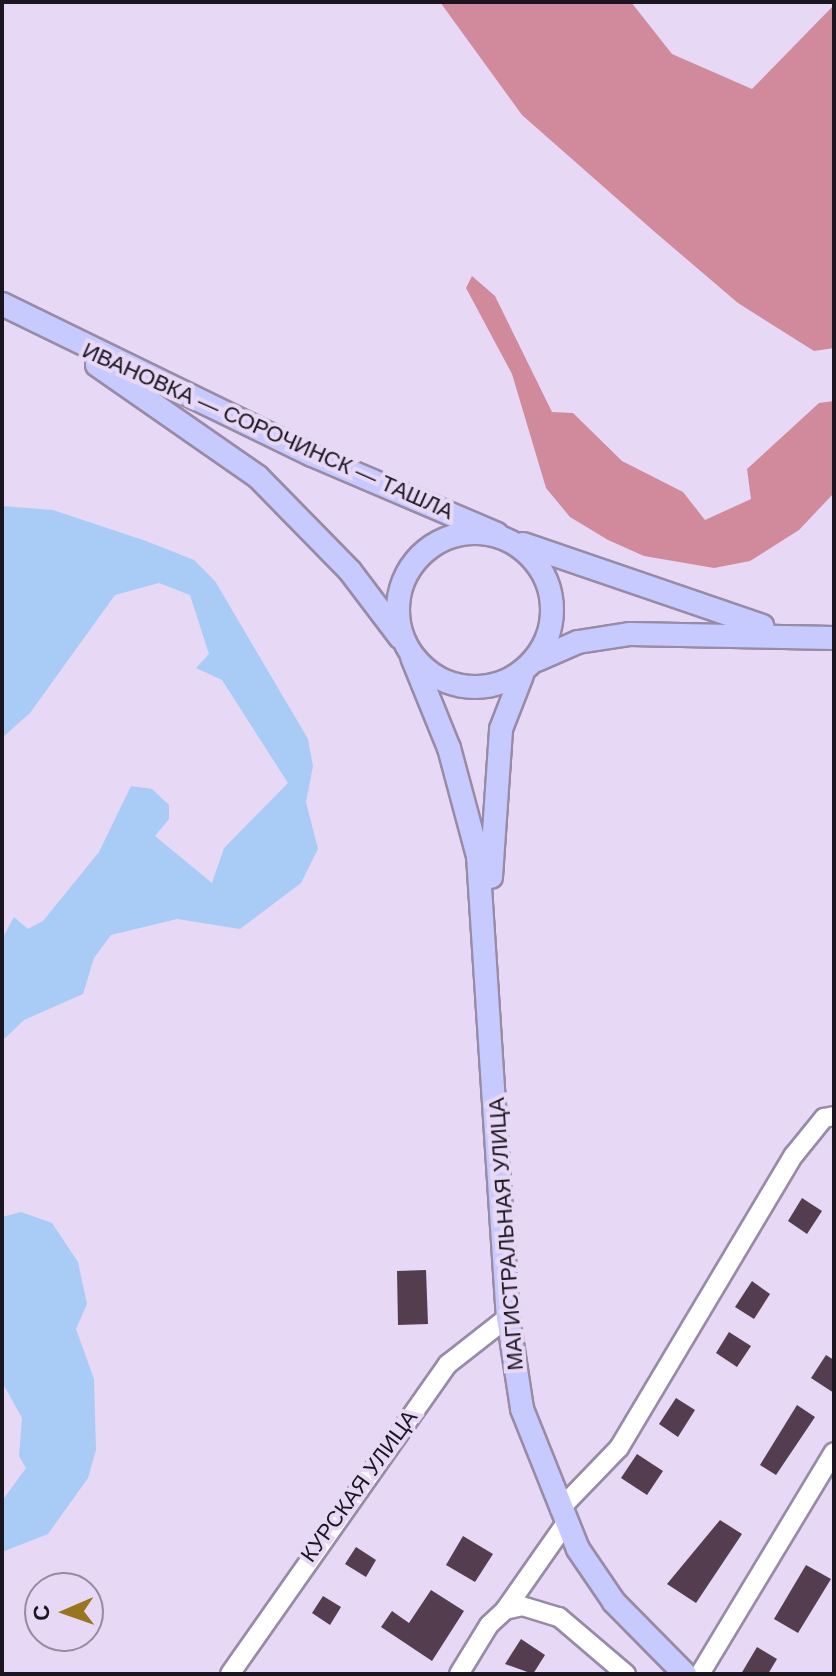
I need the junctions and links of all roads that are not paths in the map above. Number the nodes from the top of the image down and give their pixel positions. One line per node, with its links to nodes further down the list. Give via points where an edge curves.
1 (5, 308): 2 (main road, ИВАНОВКА — СОРОЧИНСК — ТАШЛА)
2 (40, 326): 3 (main road, ИВАНОВКА — СОРОЧИНСК — ТАШЛА); 6 (main road, ИВАНОВКА — СОРОЧИНСК — ТАШЛА, via 258,477 350,571)
3 (505, 537): 4 (main road, via 678,602); 6 (main road, ИВАНОВКА — СОРОЧИНСК — ТАШЛА, via 451,536 418,557 400,593); 7 (main road, ИВАНОВКА — СОРОЧИНСК — ТАШЛА, via 533,558 551,596)
4 (798, 635): 5 (main road); 7 (main road, via 603,636)
5 (834, 638)
6 (407, 648): 7 (main road, ИВАНОВКА — СОРОЧИНСК — ТАШЛА, via 430,673 466,686); 8 (main road, МАГИСТРАЛЬНАЯ УЛИЦА, via 469,812)
7 (530, 667): 8 (main road, МАГИСТРАЛЬНАЯ УЛИЦА, via 501,729)
8 (488, 934): 10 (main road, МАГИСТРАЛЬНАЯ УЛИЦА)
9 (834, 1116): 12 (street, via 824,1118 794,1155 619,1448)
10 (508, 1317): 12 (main road, МАГИСТРАЛЬНАЯ УЛИЦА, via 522,1409); 14 (street, КУРСКАЯ УЛИЦА, via 448,1364)
11 (834, 1452): 18 (street)
12 (563, 1516): 13 (street); 17 (main road, МАГИСТРАЛЬНАЯ УЛИЦА, via 614,1602)
13 (505, 1610): 15 (street); 16 (street, via 538,1608 559,1617)
14 (230, 1674)
15 (459, 1674)
16 (626, 1674)
17 (685, 1674)
18 (700, 1674)

